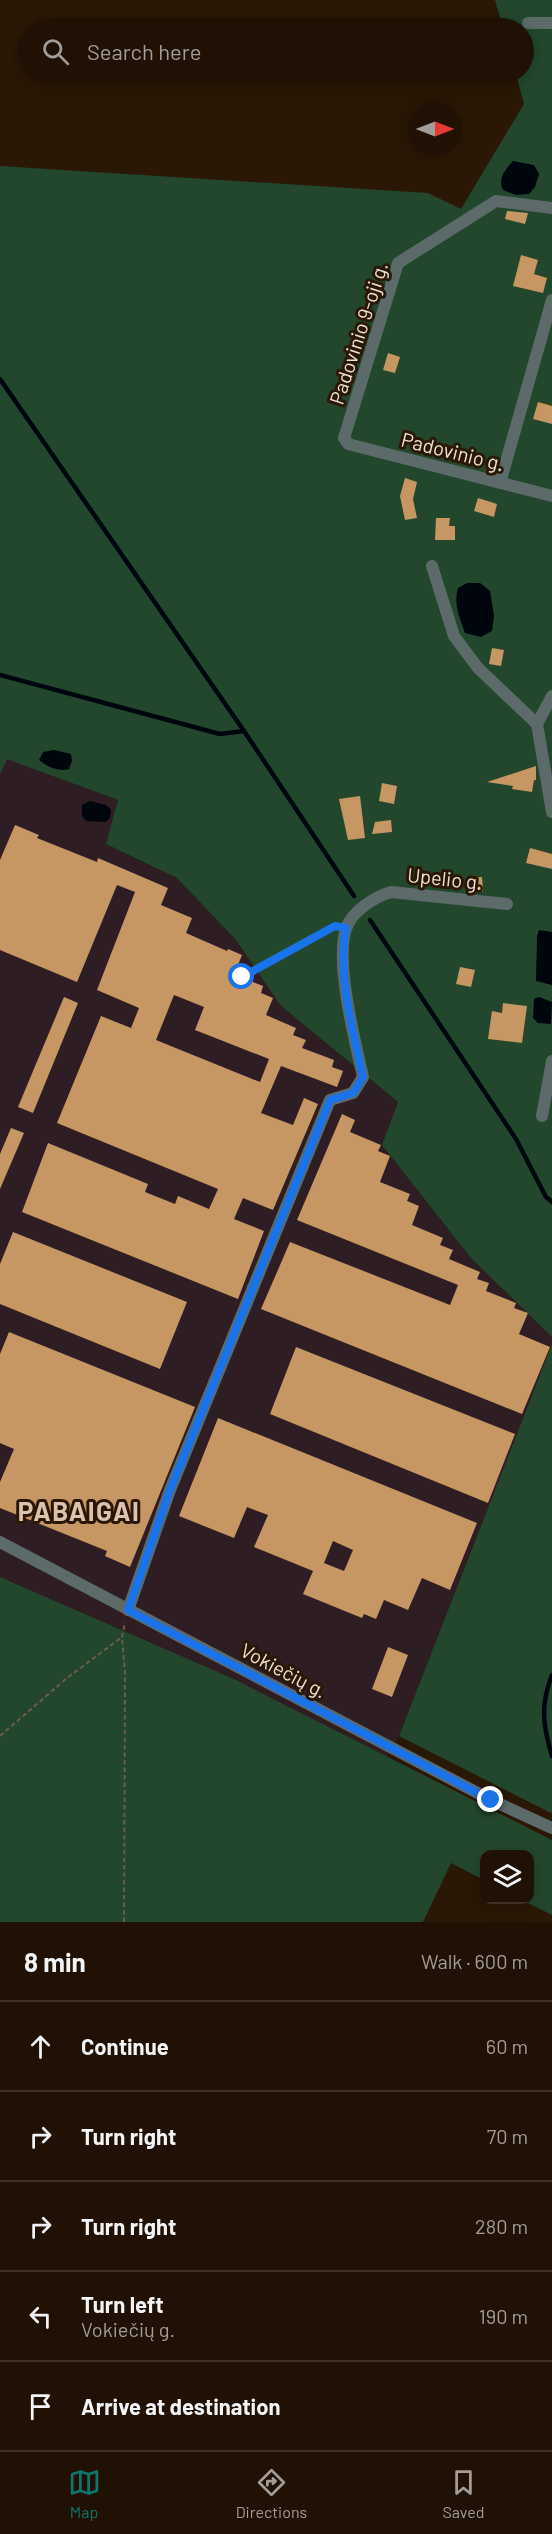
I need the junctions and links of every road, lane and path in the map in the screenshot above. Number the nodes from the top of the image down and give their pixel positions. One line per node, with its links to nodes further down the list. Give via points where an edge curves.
1 (534, 23): 2 (street)
2 (552, 23)
3 (552, 208): 5 (street, Padovinio 9-oji g., via 496,201 398,263)
4 (552, 300): 6 (street)
5 (344, 441): 6 (street, Padovinio g.)
6 (500, 483): 7 (street, Padovinio g.)
7 (552, 496)
8 (432, 566): 10 (street, via 454,636 478,668)
9 (552, 696): 10 (street)
10 (537, 724): 11 (street)
11 (552, 812)
12 (507, 904): 13 (street, Upelio g., via 391,891 353,916)
13 (346, 928): 14 (path, via 335,926); 18 (street, via 345,974 363,1077 353,1093 330,1100 170,1490)
14 (242, 977)
15 (552, 1061): 16 (street)
16 (542, 1116)
17 (0, 1542): 18 (street, Vokiečių g.)
18 (128, 1610): 19 (path); 21 (street, Vokiečių g.)
19 (122, 1637): 20 (path); 22 (path)
20 (0, 1736)
21 (552, 1828)
22 (124, 1922)

